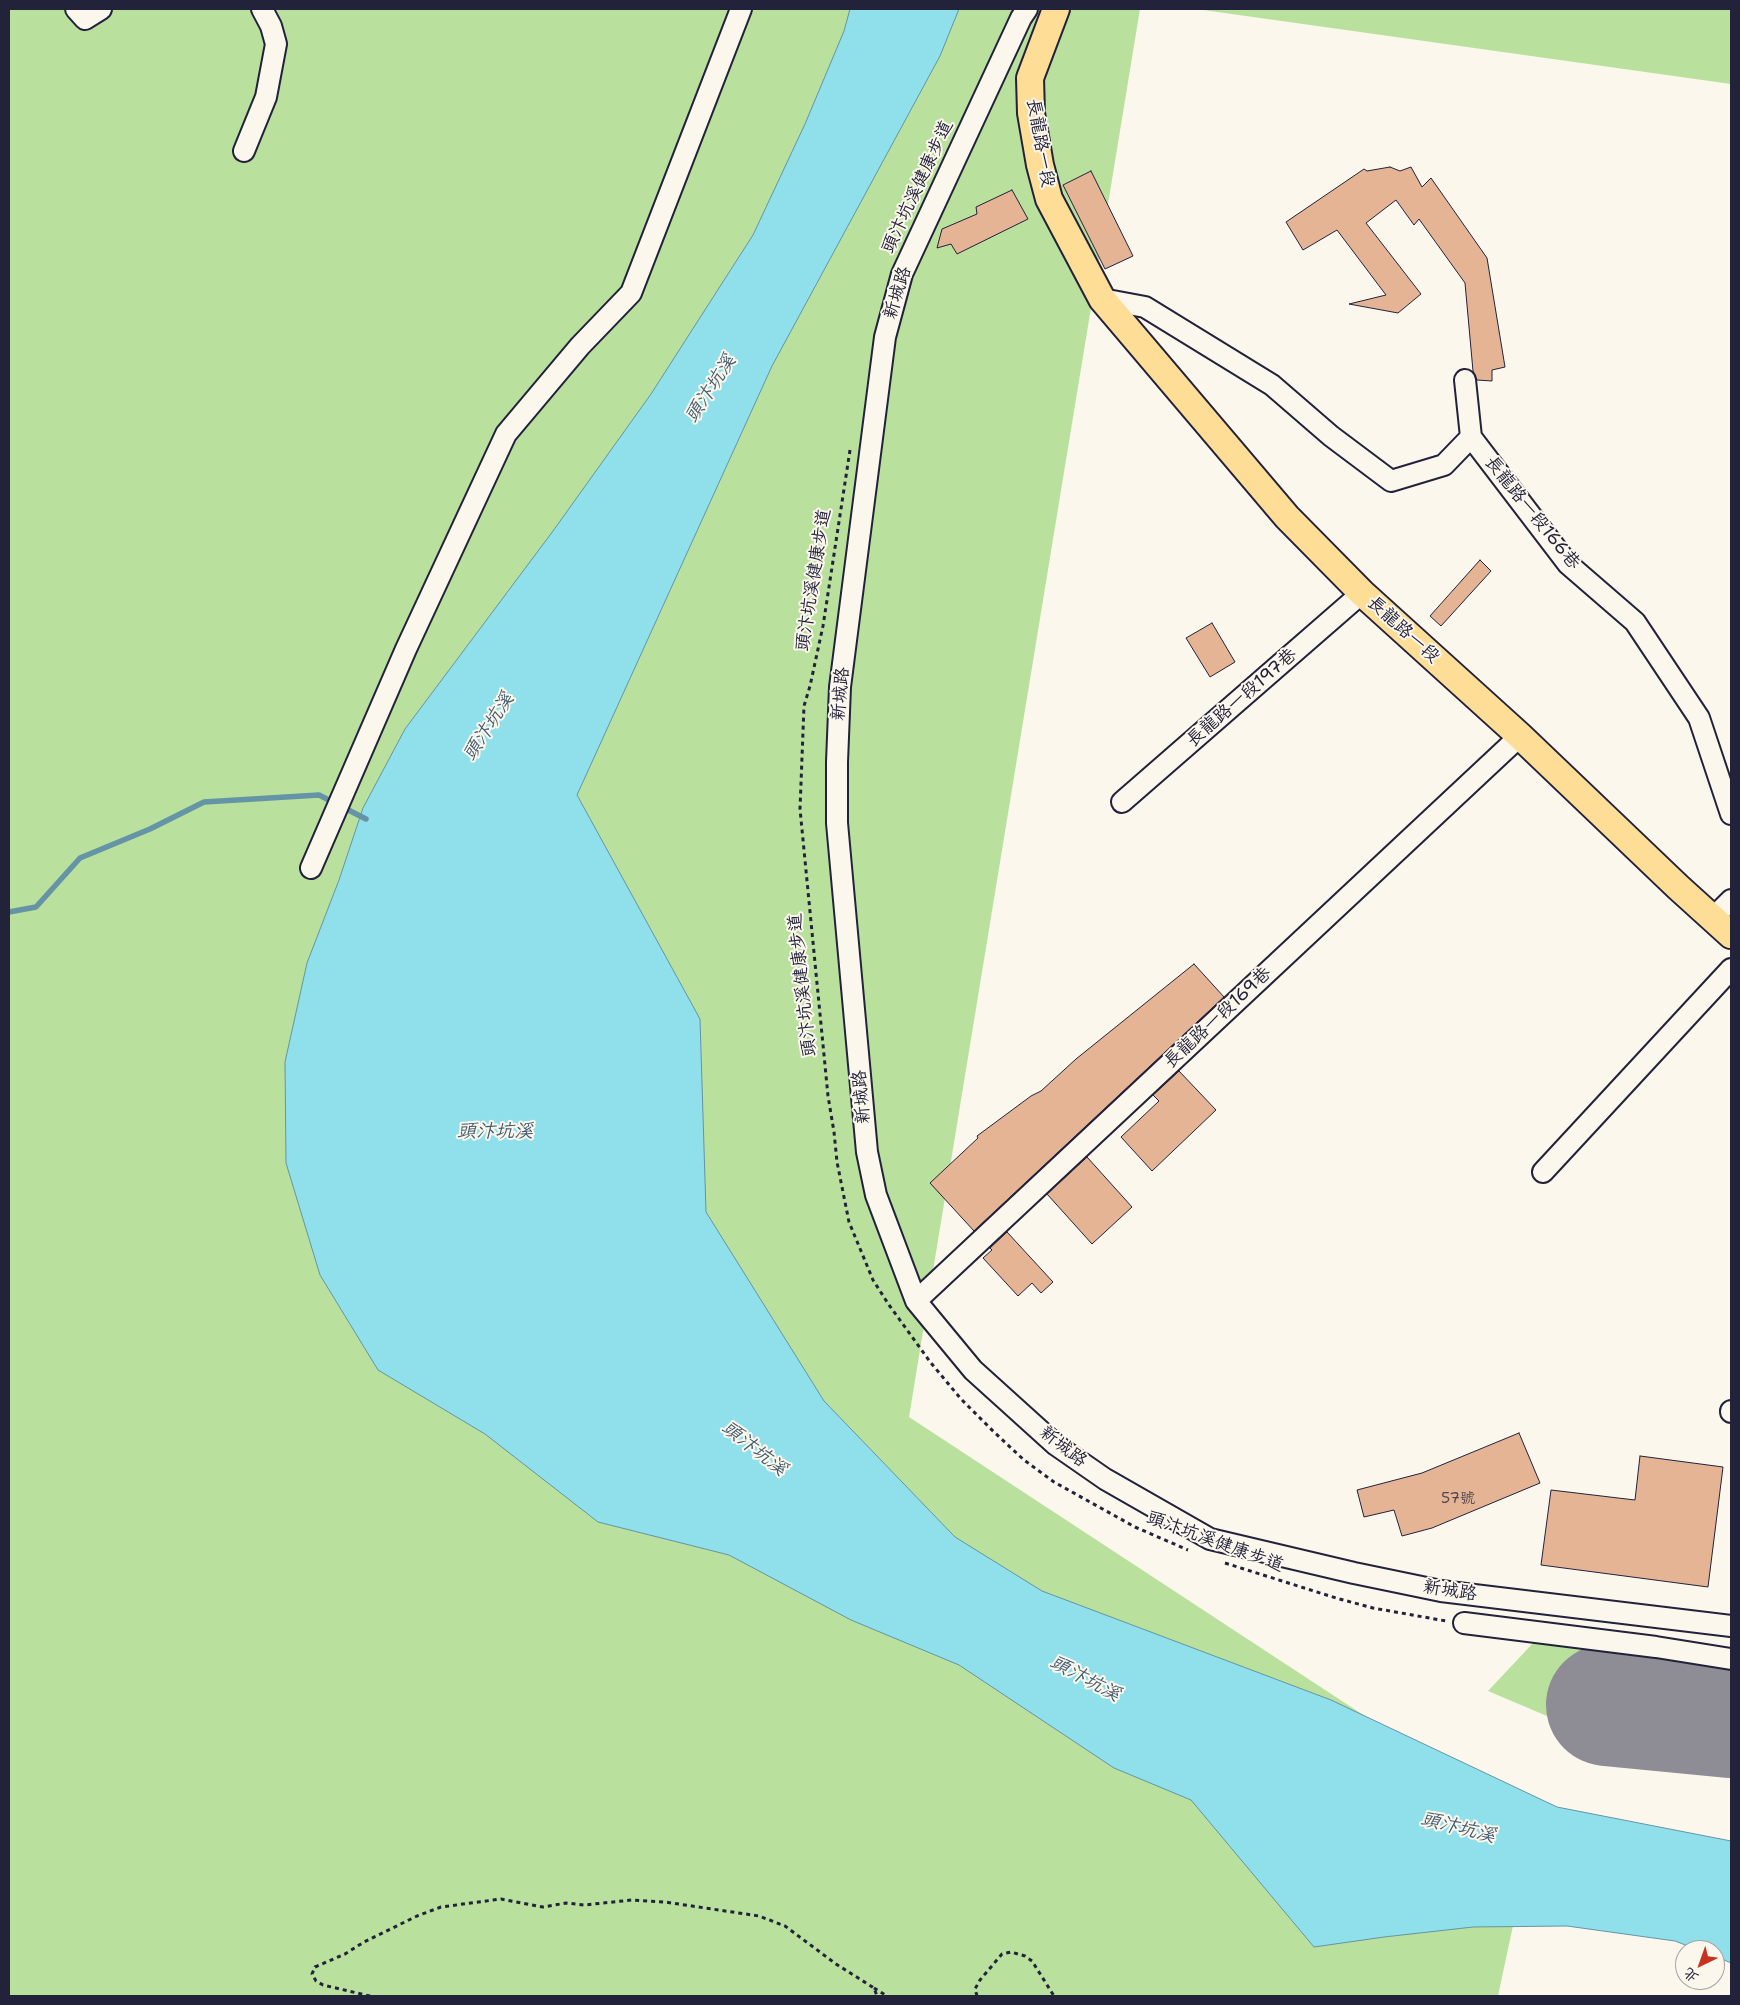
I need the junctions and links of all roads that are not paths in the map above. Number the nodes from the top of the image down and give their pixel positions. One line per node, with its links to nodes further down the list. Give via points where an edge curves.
1 (76, 9): 2 (street, via 85,19)
2 (101, 9)
3 (262, 9): 7 (street, via 276,44 266,97)
4 (741, 9): 15 (street, via 631,293 580,346 506,434 406,649)
5 (1028, 9): 20 (street, 新城路, via 902,274 885,337 840,687 838,823 867,1152 876,1195)
6 (1056, 9): 8 (main road, 長龍路一段, via 1030,78 1031,113 1049,199)
7 (244, 151)
8 (1102, 299): 10 (street, via 1145,306 1272,385 1331,436 1391,481 1444,465); 11 (main road, 長龍路一段, via 1287,518)
9 (1465, 380): 10 (street)
10 (1471, 437): 14 (street, 長龍路一段166巷, via 1568,564 1635,622 1699,718)
11 (1362, 593): 12 (main road, 長龍路一段); 13 (street, 長龍路一段197巷)
12 (1520, 736): 17 (main road, 長龍路一段); 20 (street, 長龍路一段169巷)
13 (1122, 802)
14 (1731, 814)
15 (311, 868)
16 (1731, 900): 17 (street)
17 (1722, 926)
18 (1731, 969): 19 (street)
19 (1543, 1172)
20 (916, 1301): 22 (street, 新城路, via 973,1370 1056,1445 1105,1479 1210,1539 1441,1592)
21 (1464, 1623): 23 (street)
22 (1731, 1626)
23 (1731, 1659)

